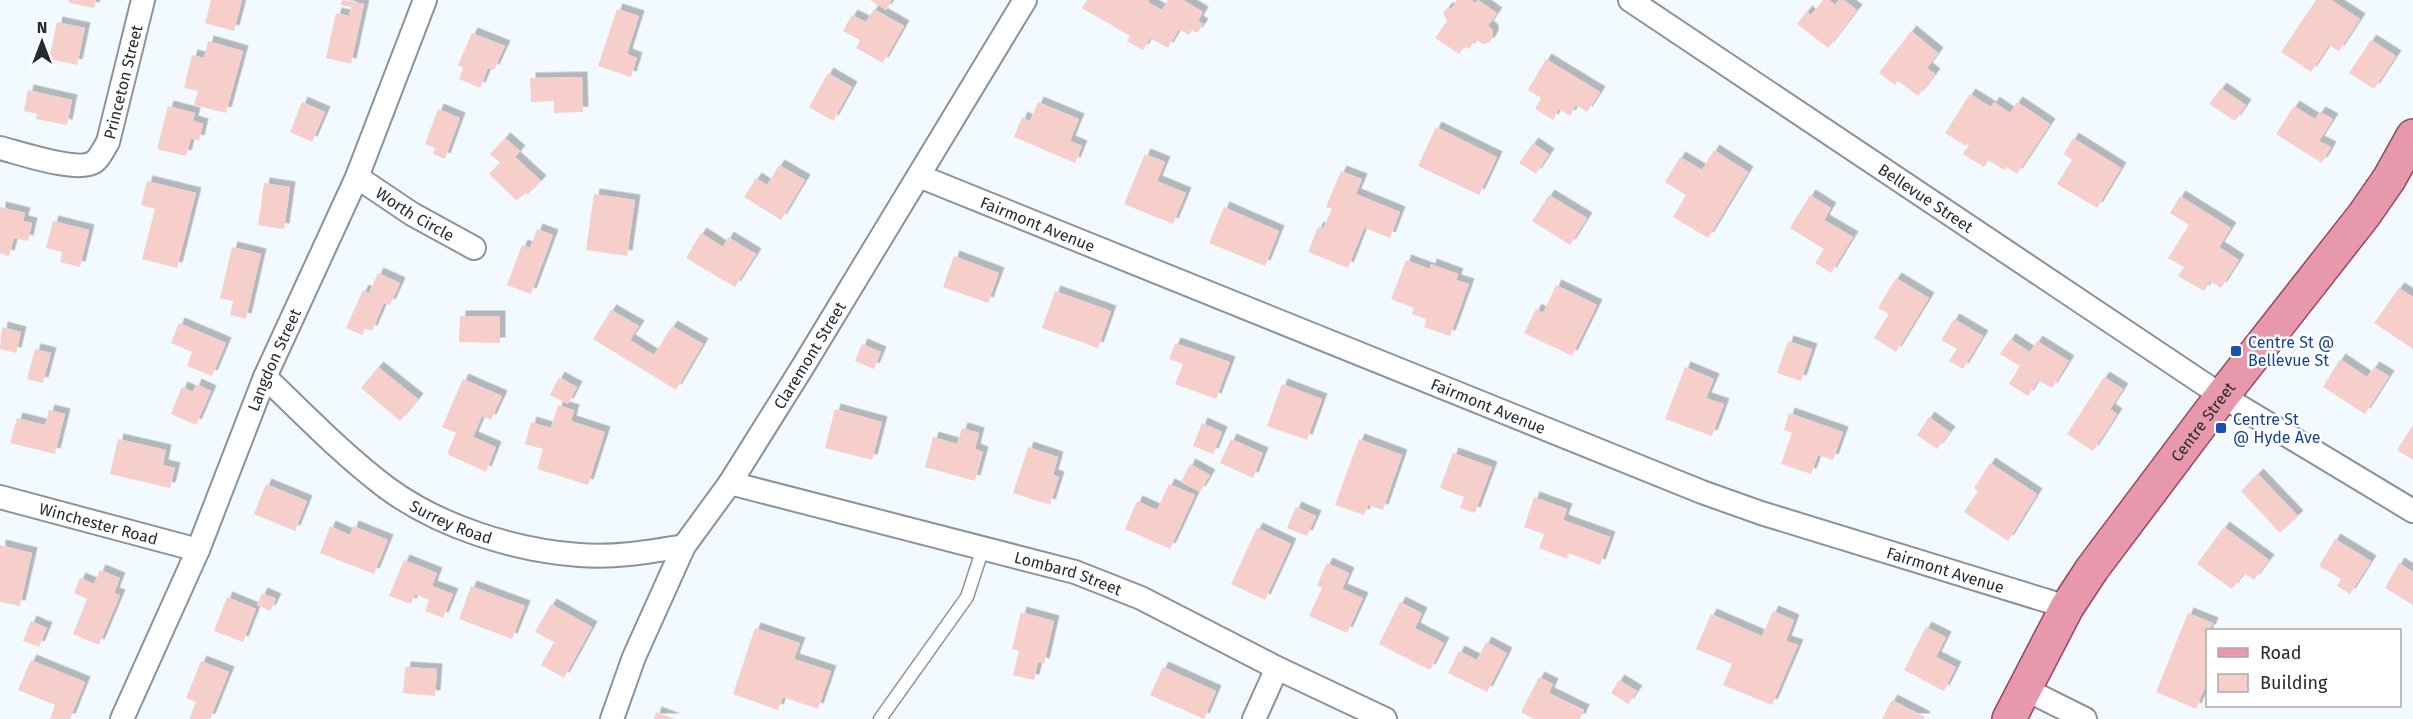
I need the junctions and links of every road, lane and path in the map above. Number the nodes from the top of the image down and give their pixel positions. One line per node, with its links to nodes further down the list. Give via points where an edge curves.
1 (143, 0): 6 (street, Princeton Street, via 108,142 95,161 84,165 63,163)
2 (425, 0): 8 (street, Langdon Street)
3 (1024, 0): 7 (street, Claremont Street)
4 (1630, 0): 11 (street, Bellevue Street)
5 (2413, 136): 11 (main road, Centre Street, via 2364,215)
6 (0, 148)
7 (919, 176): 12 (street, Claremont Street); 18 (street, Fairmont Avenue, via 1702,492)
8 (357, 177): 9 (street, Worth Circle, via 412,214); 10 (street, Langdon Street)
9 (474, 248)
10 (264, 377): 15 (street, Surrey Road, via 388,488 447,523 507,544 580,556 632,555); 17 (street, Langdon Street)
11 (2222, 396): 14 (street, Bellevue Street); 18 (main road, Centre Street)
12 (730, 483): 15 (street, Claremont Street); 16 (street, Lombard Street)
13 (0, 497): 17 (street, Winchester Road)
14 (2413, 511)
15 (684, 546): 22 (street, Claremont Street, via 642,637)
16 (983, 548): 19 (street, Lombard Street, via 1111,584); 23 (lane, via 967,597)
17 (198, 550): 21 (street, Langdon Street)
18 (2067, 607): 20 (main road, Centre Street)
19 (1277, 668): 24 (street); 25 (street, Lombard Street)
20 (2025, 689): 26 (main road, Centre Street); 27 (street)
21 (122, 719)
22 (612, 719)
23 (880, 719)
24 (1254, 719)
25 (1385, 719)
26 (2010, 719)
27 (2085, 719)

